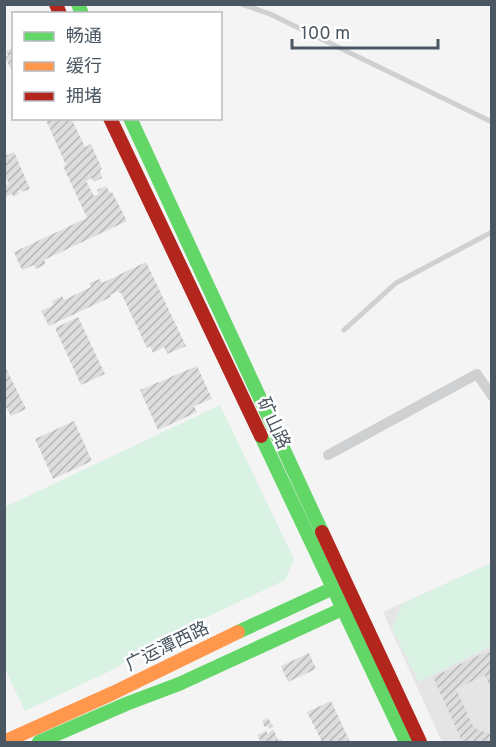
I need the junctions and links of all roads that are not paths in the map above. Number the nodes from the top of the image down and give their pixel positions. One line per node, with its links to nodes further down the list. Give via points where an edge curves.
1 (240, 4): 4 (lane, via 270,14)
2 (111, 120): 9 (main road, 矿山路)
3 (131, 120): 9 (main road, 矿山路)
4 (492, 122)
5 (492, 232): 6 (lane, via 396,283)
6 (344, 330)
7 (492, 396): 8 (street, via 477,374)
8 (328, 455)
9 (339, 585): 10 (main road, 矿山路); 11 (main road, 广运潭西路)
10 (349, 606): 12 (main road, 广运潭西路, via 179,684); 13 (main road, 矿山路); 14 (main road, 矿山路)
11 (4, 742)
12 (39, 742)
13 (406, 742)
14 (420, 742)

